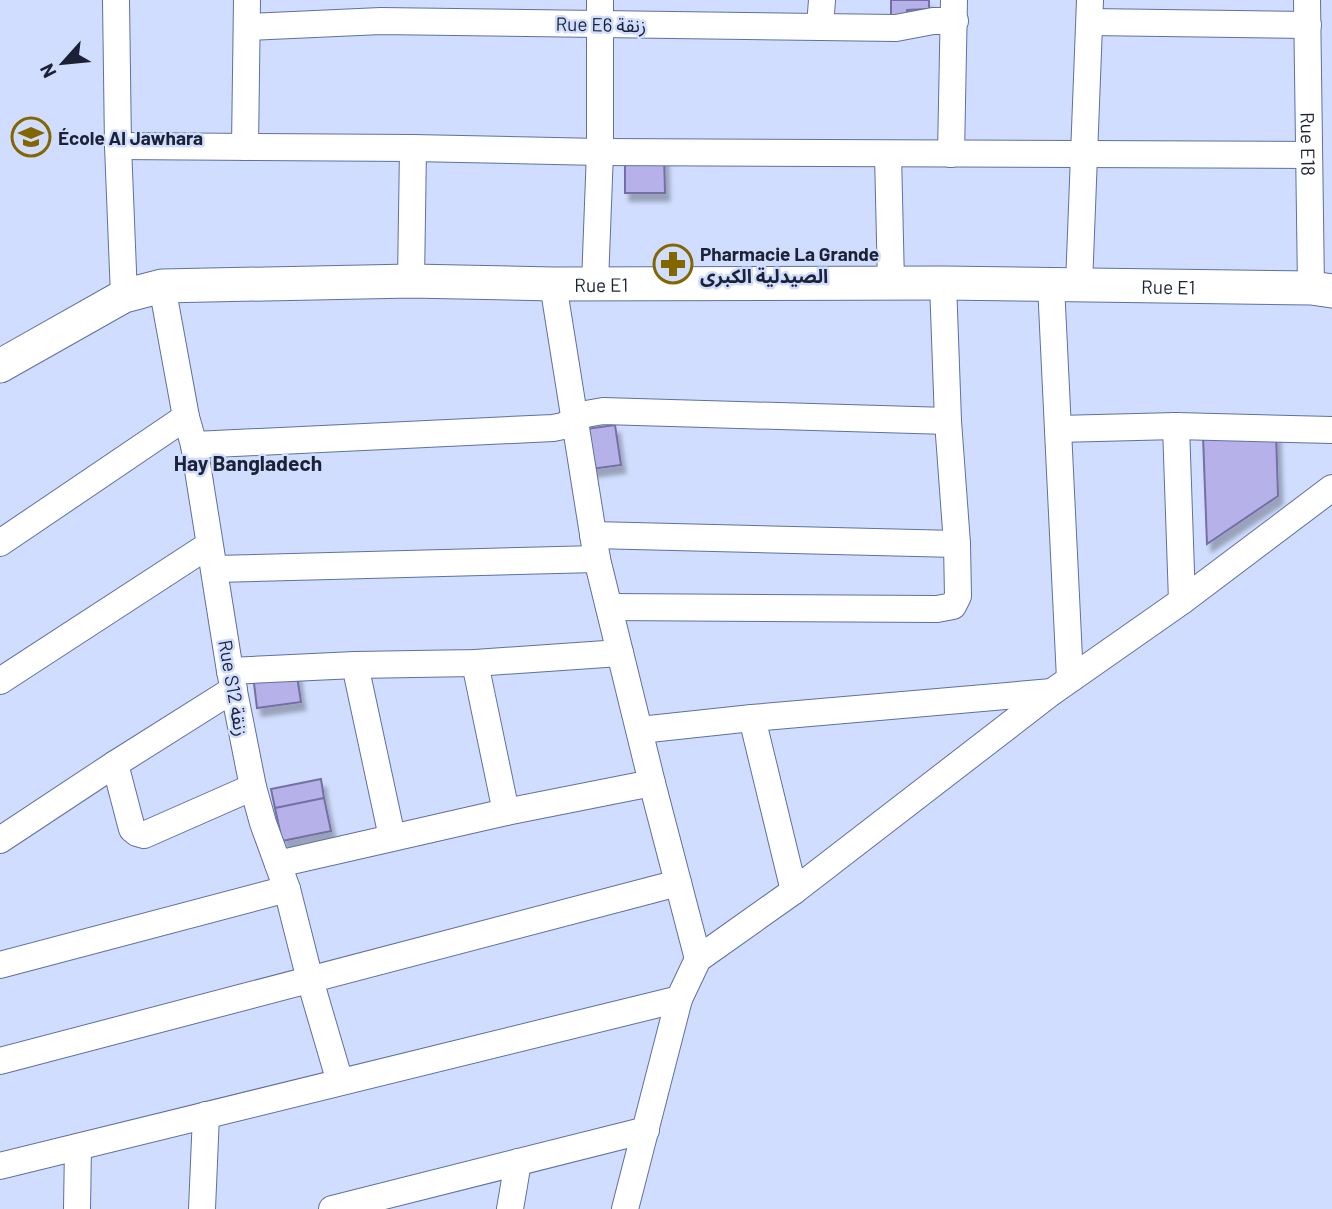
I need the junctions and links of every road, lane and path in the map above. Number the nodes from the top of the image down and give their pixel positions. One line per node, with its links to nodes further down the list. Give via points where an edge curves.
1 (116, 0): 12 (street)
2 (247, 0): 10 (street)
3 (822, 0): 9 (street)
4 (380, 10): 7 (street, Rue E6 زنقة); 10 (street, Rue E6 زنقة)
5 (954, 11): 9 (street, Rue E6 زنقة, via 933,21 896,28); 17 (street)
6 (1090, 11): 8 (street); 18 (street)
7 (601, 12): 9 (street, Rue E6 زنقة); 15 (street)
8 (1308, 12): 11 (street, Rue E18)
9 (820, 26)
10 (247, 27): 13 (street)
11 (1321, 94): 19 (street, Rue E18)
12 (118, 146): 13 (street); 28 (street)
13 (245, 147): 14 (street)
14 (413, 148): 15 (street); 20 (street)
15 (600, 152): 16 (street); 21 (street)
16 (888, 154): 17 (street); 22 (street)
17 (951, 154): 18 (street)
18 (1084, 154): 19 (street); 25 (street)
19 (1309, 155): 27 (street, Rue E18)
20 (411, 281): 24 (street, Rue E1); 26 (street, Rue E1)
21 (595, 283): 22 (street, Rue E1); 24 (street, Rue E1)
22 (891, 283): 23 (street, Rue E1)
23 (943, 283): 25 (street, Rue E1); 32 (street)
24 (553, 284): 31 (street)
25 (1065, 285): 27 (street, Rue E1); 34 (street)
26 (162, 286): 28 (street, Rue E1); 30 (street, Rue S12 زنقة)
27 (1322, 289)
28 (124, 296): 29 (street, Rue E1)
29 (0, 366)
30 (186, 417): 36 (street, Rue S12 زنقة); 38 (street)
31 (575, 420): 32 (street, via 603,411); 36 (street, via 553,428); 40 (street)
32 (948, 421): 39 (street)
33 (1176, 426): 34 (street); 35 (street); 42 (street)
34 (1058, 429): 49 (street)
35 (1332, 430)
36 (194, 445): 41 (street, Rue S12 زنقة)
37 (1332, 488): 42 (street)
38 (0, 543)
39 (957, 544): 40 (street); 43 (street, via 958,596 953,606 945,608)
40 (595, 547): 41 (street); 43 (street)
41 (212, 557): 47 (street, Rue S12 زنقة); 48 (street)
42 (1182, 601): 49 (street)
43 (609, 607): 44 (street)
44 (620, 653): 45 (street); 51 (street)
45 (475, 663): 46 (street); 55 (street)
46 (355, 665): 47 (street); 56 (street)
47 (232, 680): 52 (street); 54 (street, Rue S12 زنقة)
48 (0, 681)
49 (1061, 686): 50 (street); 61 (street)
50 (751, 718): 51 (street); 61 (street)
51 (640, 730): 53 (street)
52 (115, 764): 54 (street, via 132,829 144,835); 57 (street)
53 (652, 783): 55 (street); 59 (street)
54 (253, 787): 58 (street, Rue S12 زنقة)
55 (506, 813): 56 (street)
56 (392, 837): 58 (street)
57 (0, 840)
58 (278, 864): 60 (street, Rue S12 زنقة)
59 (678, 883): 62 (street); 64 (street)
60 (287, 889): 63 (street); 64 (street, Rue S12 زنقة)
61 (794, 891): 62 (street)
62 (698, 959): 65 (street)
63 (0, 965)
64 (310, 980): 66 (street); 67 (street, Rue S12 زنقة)
65 (679, 999): 67 (street); 69 (street)
66 (0, 1061)
67 (340, 1082): 68 (street)
68 (206, 1115): 70 (street); 74 (street)
69 (646, 1130): 71 (street); 77 (street)
70 (78, 1147): 72 (street); 73 (street)
71 (518, 1162): 75 (street); 76 (street)
72 (0, 1166)
73 (77, 1209)
74 (202, 1209)
75 (332, 1209)
76 (510, 1209)
77 (625, 1209)

